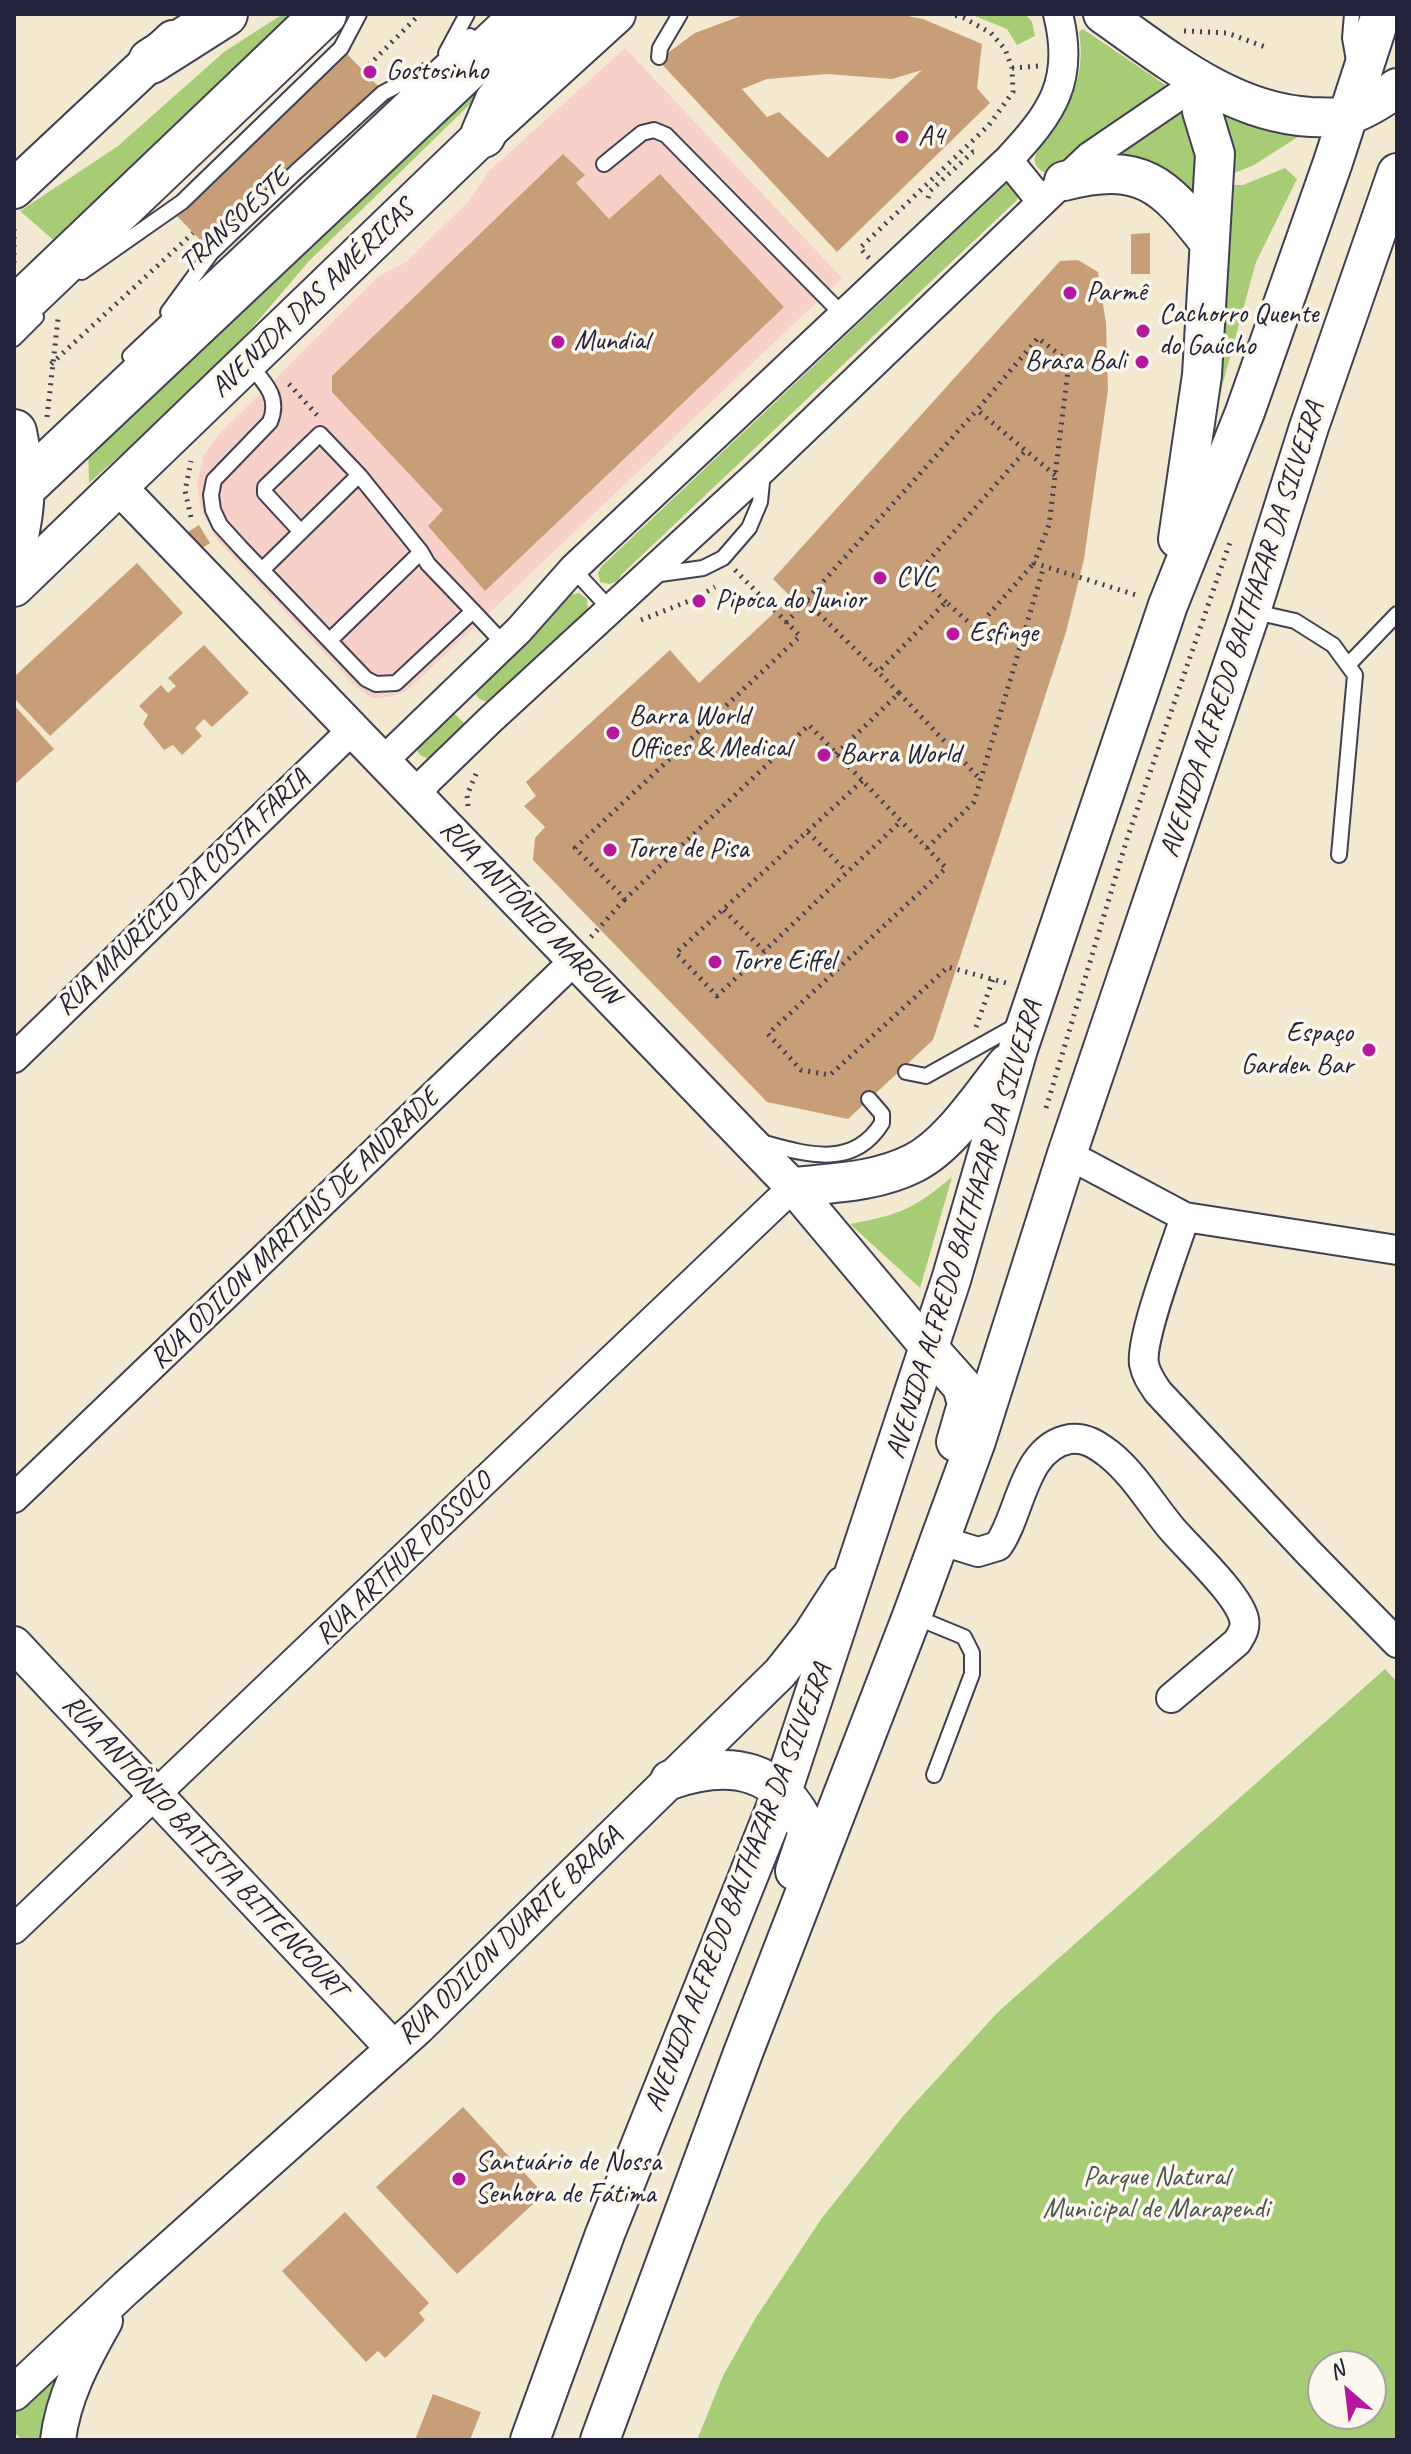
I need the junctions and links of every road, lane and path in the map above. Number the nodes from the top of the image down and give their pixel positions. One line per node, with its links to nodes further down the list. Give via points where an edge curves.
1 (201, 14): 21 (main road)
2 (225, 14): 21 (highway)
3 (351, 14): 16 (lane)
4 (359, 14): 38 (lane, via 341,48 182,202 78,277)
5 (420, 14): 25 (path)
6 (467, 14): 22 (lane)
7 (568, 14): 30 (highway, via 497,102)
8 (616, 14): 30 (main road, AVENIDA DAS AMÉRICAS)
9 (680, 14): 20 (lane)
10 (951, 14): 24 (path, via 991,33)
11 (1058, 14): 31 (street, via 1064,38 1055,100 1041,126)
12 (1103, 14): 27 (main road)
13 (1352, 14): 29 (lane)
14 (1381, 14): 29 (main road, AVENIDA ALFREDO BALTHAZAR DA SILVEIRA)
15 (504, 19): 22 (lane); 54 (highway)
16 (326, 25): 44 (highway)
17 (1171, 30): 18 (path, via 1227,33)
18 (1268, 48)
19 (1042, 56): 23 (path)
20 (659, 57)
21 (151, 61): 35 (main road)
22 (442, 62): 46 (lane, via 383,93 223,240)
23 (1040, 66): 24 (path); 26 (path)
24 (1012, 68): 33 (path, via 1013,92)
25 (363, 71)
26 (1038, 79)
27 (1199, 82): 29 (main road, via 1293,116); 36 (street, via 1089,157); 40 (main road, via 1215,154)
28 (1397, 88): 29 (main road, via 1381,99)
29 (1353, 100): 74 (main road, AVENIDA ALFREDO BALTHAZAR DA SILVEIRA, via 1245,412)
30 (483, 135): 47 (main road, AVENIDA DAS AMÉRICAS)
31 (997, 156): 33 (path, via 973,152); 36 (street); 43 (street)
32 (604, 164): 43 (lane, via 642,133 666,135)
33 (948, 170): 37 (path); 41 (path)
34 (1397, 173): 76 (main road, AVENIDA ALFREDO BALTHAZAR DA SILVEIRA, via 1382,235 1309,427)
35 (14, 189)
36 (1052, 191): 40 (main road, via 1095,173 1150,182 1170,195); 53 (street)
37 (926, 202)
38 (149, 208)
39 (193, 233): 48 (path)
40 (1209, 242): 74 (main road, via 1202,375)
41 (860, 248)
42 (881, 250): 43 (path)
43 (836, 307): 65 (street)
44 (31, 308): 45 (lane); 48 (path, via 58,318)
45 (14, 339)
46 (124, 362)
47 (247, 362): 57 (main road, AVENIDA DAS AMÉRICAS); 66 (lane, via 268,387 274,411 270,422 214,480 211,495 220,525)
48 (51, 364): 50 (path, via 47,417)
49 (977, 410): 51 (path); 56 (path, via 1038,338 1069,362); 72 (path)
50 (57, 427): 54 (lane)
51 (1026, 450): 56 (path); 73 (path, via 917,574)
52 (196, 452): 58 (path, via 185,491)
53 (764, 468): 62 (lane, via 760,502 749,528); 68 (street)
54 (17, 470): 60 (highway, via 22,509)
55 (359, 475): 59 (lane); 59 (lane, via 320,434 265,487); 61 (lane)
56 (1055, 475): 63 (path, via 1049,525)
57 (119, 487): 71 (main road, AVENIDA DAS AMÉRICAS); 87 (street, RUA ANTÔNIO MAROUN)
58 (193, 523)
59 (301, 532): 66 (lane)
60 (14, 544)
61 (421, 552): 75 (lane); 80 (lane)
62 (723, 558): 67 (path); 68 (lane, via 703,568)
63 (1034, 563): 64 (path); 73 (path, via 976,629)
64 (1044, 566): 74 (path); 91 (path)
65 (573, 569): 78 (lane); 81 (street)
66 (262, 570): 80 (lane)
67 (736, 572): 69 (path); 79 (path)
68 (645, 576): 78 (street)
69 (727, 579)
70 (717, 586): 78 (path, via 694,599)
71 (14, 587)
72 (807, 602): 79 (path); 83 (path)
73 (946, 602): 83 (path)
74 (1168, 605): 105 (main road, AVENIDA ALFREDO BALTHAZAR DA SILVEIRA)
75 (473, 611): 80 (lane, via 396,683 366,679); 81 (lane)
76 (1251, 611): 82 (lane, via 1295,621 1333,645); 111 (main road, AVENIDA ALFREDO BALTHAZAR DA SILVEIRA)
77 (1397, 614): 82 (lane)
78 (621, 617): 86 (street)
79 (786, 623): 100 (path, via 800,636 575,848)
80 (330, 640)
81 (504, 644): 84 (street)
82 (1349, 664): 98 (lane, via 1355,675)
83 (878, 672): 85 (path)
84 (465, 682): 86 (street, via 466,705); 89 (street)
85 (899, 693): 88 (path); 91 (path)
86 (490, 720): 93 (street)
87 (353, 729): 89 (street, RUA ANTÔNIO MAROUN); 107 (street, RUA MAURÍCIO DA COSTA FARIA)
88 (836, 754): 92 (path); 100 (path, via 809,725)
89 (383, 761): 93 (street, RUA ANTÔNIO MAROUN)
90 (485, 765): 94 (path, via 467,795)
91 (981, 780): 97 (path, via 974,802)
92 (862, 781): 95 (path); 96 (path)
93 (417, 796): 103 (street, RUA ANTÔNIO MAROUN)
94 (468, 811)
95 (901, 821): 97 (path); 99 (path)
96 (808, 831): 99 (path); 101 (path)
97 (927, 848): 104 (path, via 946,868 768,1034 801,1070 830,1075 948,967)
98 (1339, 855)
99 (846, 871): 102 (path)
100 (625, 899): 103 (path)
101 (724, 910): 102 (path); 102 (path, via 676,953 717,996)
102 (764, 951)
103 (575, 960): 110 (street, RUA ANTÔNIO MAROUN); 116 (street, RUA ODILON MARTINS DE ANDRADE)
104 (993, 979): 105 (path); 106 (path)
105 (1029, 1020): 106 (lane); 112 (main road, via 941,1144 915,1163 876,1177); 115 (main road, AVENIDA ALFREDO BALTHAZAR DA SILVEIRA)
106 (966, 1054): 108 (lane, via 926,1076)
107 (14, 1058)
108 (906, 1072)
109 (869, 1099): 110 (lane, via 882,1114 882,1123 863,1146 841,1153 811,1156)
110 (746, 1138): 112 (street, RUA ANTÔNIO MAROUN)
111 (1067, 1154): 113 (street); 117 (main road, AVENIDA ALFREDO BALTHAZAR DA SILVEIRA)
112 (793, 1187): 115 (street, RUA ANTÔNIO MAROUN); 127 (street, RUA ARTHUR POSSOLO)
113 (1185, 1217): 114 (street); 120 (street, via 1148,1335 1146,1375)
114 (1397, 1250)
115 (929, 1349): 118 (main road, AVENIDA ALFREDO BALTHAZAR DA SILVEIRA); 122 (main road, via 962,1386 967,1404 895,1634)
116 (14, 1498)
117 (939, 1540): 119 (main road, AVENIDA ALFREDO BALTHAZAR DA SILVEIRA); 123 (street, via 978,1552 998,1546 1039,1457 1070,1439 1098,1446 1141,1487 1232,1597 1245,1621 1237,1642)
118 (861, 1557): 125 (street, RUA ODILON DUARTE BRAGA, via 780,1673); 126 (main road, AVENIDA ALFREDO BALTHAZAR DA SILVEIRA)
119 (912, 1616): 122 (main road, AVENIDA ALFREDO BALTHAZAR DA SILVEIRA); 124 (lane, via 964,1637 972,1653 972,1674)
120 (1397, 1643)
121 (14, 1644): 127 (street, RUA ANTÔNIO BATISTA BITTENCOURT)
122 (896, 1659): 130 (main road, AVENIDA ALFREDO BALTHAZAR DA SILVEIRA)
123 (1171, 1698)
124 (934, 1775)
125 (670, 1780): 126 (main road, via 725,1768 763,1779); 129 (street, RUA ODILON DUARTE BRAGA)
126 (782, 1792): 130 (main road, via 808,1832 741,2033); 134 (main road, AVENIDA ALFREDO BALTHAZAR DA SILVEIRA, via 605,2234)
127 (156, 1796): 128 (street, RUA ARTHUR POSSOLO); 129 (street, RUA ANTÔNIO BATISTA BITTENCOURT)
128 (14, 1929)
129 (394, 2049): 131 (street, RUA ODILON DUARTE BRAGA)
130 (743, 2053): 135 (main road, AVENIDA ALFREDO BALTHAZAR DA SILVEIRA)
131 (127, 2287): 132 (street, RUA ODILON DUARTE BRAGA); 133 (street, RUA ODILON DUARTE BRAGA, via 85,2356)
132 (14, 2393)
133 (58, 2440)
134 (530, 2440)
135 (600, 2440)

